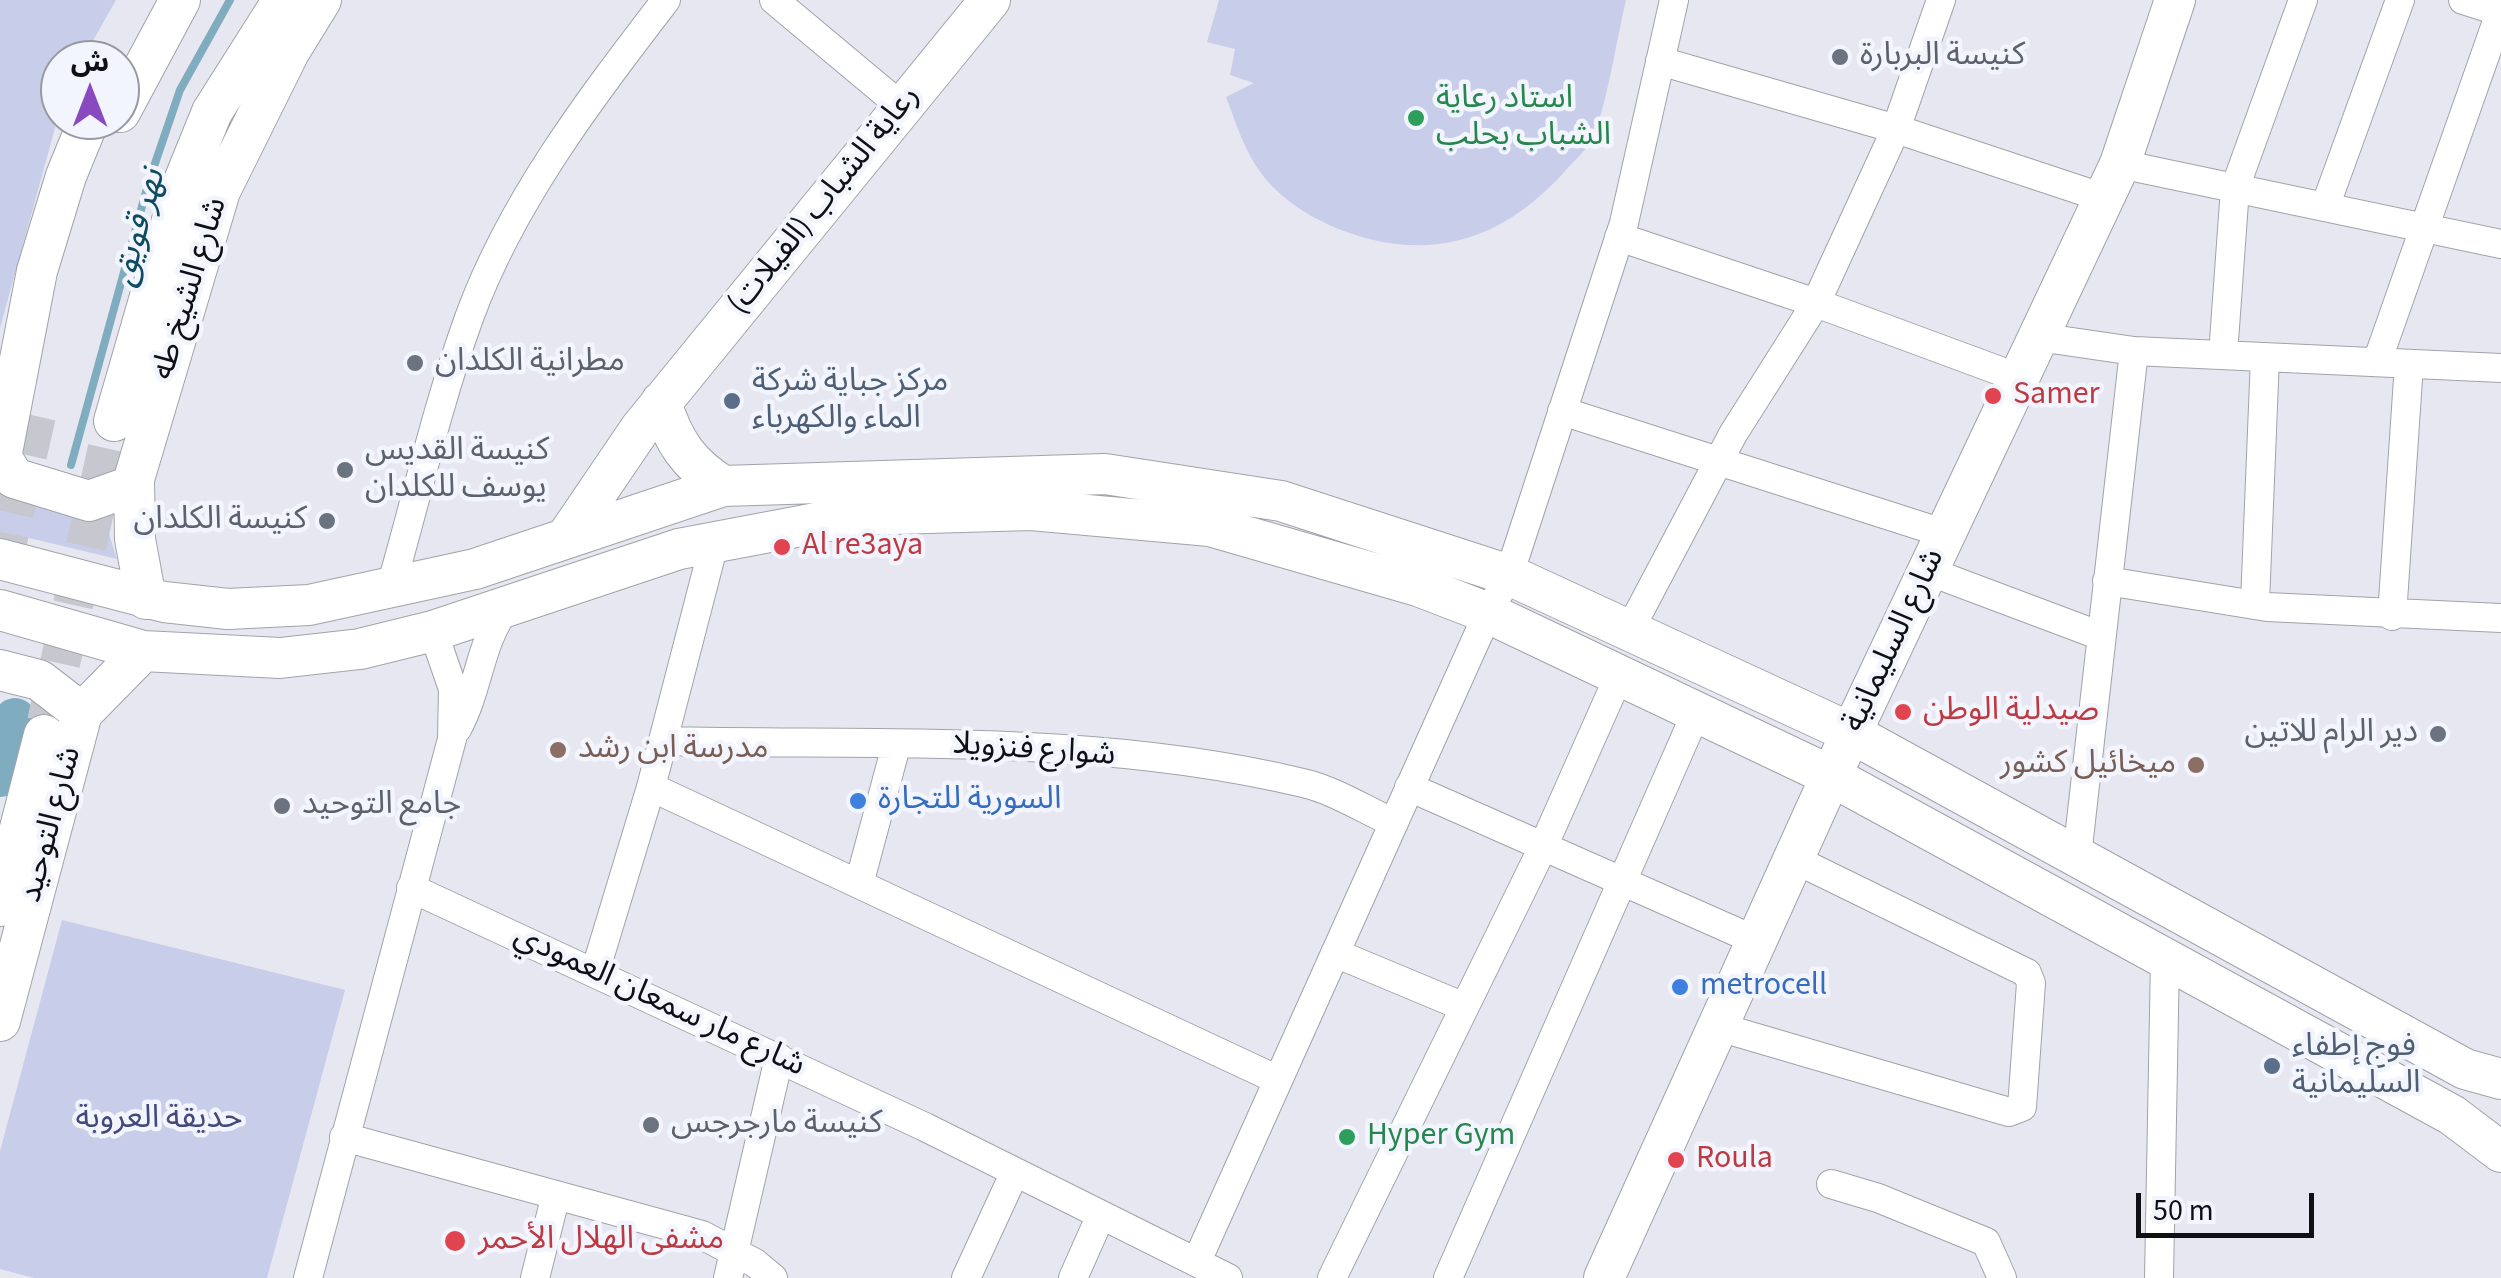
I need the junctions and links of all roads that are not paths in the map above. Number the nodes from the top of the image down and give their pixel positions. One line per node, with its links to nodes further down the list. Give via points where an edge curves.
1 (157, 0): 15 (main road)
2 (180, 0): 17 (main road)
3 (284, 0): 40 (main road, via 212,112 182,186)
4 (321, 0): 43 (main road, شارع الشيخ طه, via 220,192)
5 (666, 0): 52 (street, via 582,110 516,218 470,317)
6 (774, 0): 18 (street)
7 (990, 0): 18 (main road, رعاية الشباب (الفيلات))
8 (1674, 0): 16 (street)
9 (1941, 0): 19 (street)
10 (2175, 0): 22 (main road, شارع السليمانية)
11 (2303, 0): 23 (street)
12 (2400, 0): 24 (street)
13 (2463, 0): 14 (street)
14 (2501, 11): 25 (street)
15 (132, 40)
16 (1660, 61): 19 (street); 26 (street)
17 (140, 75)
18 (902, 108): 37 (main road, رعاية الشباب (الفيلات))
19 (1896, 130): 22 (street); 28 (street)
20 (81, 140): 42 (main road, via 36,271)
21 (109, 140): 38 (main road, via 62,269)
22 (2112, 181): 23 (street); 29 (main road, شارع السليمانية)
23 (2236, 188): 24 (street); 31 (street)
24 (2325, 207): 25 (street)
25 (2426, 228): 27 (street); 33 (street)
26 (1620, 237): 28 (street); 39 (street)
27 (2501, 244)
28 (1816, 302): 36 (street); 41 (street)
29 (2038, 337): 30 (street); 36 (main road, شارع السليمانية)
30 (2134, 351): 31 (street); 51 (street)
31 (2223, 356): 32 (street)
32 (2265, 357): 33 (street); 54 (street)
33 (2377, 362): 34 (street)
34 (2408, 364): 35 (street); 58 (street)
35 (2501, 368)
36 (2020, 378): 45 (main road, شارع السليمانية)
37 (662, 402): 44 (main road, via 672,438 696,469); 46 (main road, رعاية الشباب (الفيلات))
38 (38, 407)
39 (1562, 411): 41 (street); 50 (street)
40 (114, 421)
41 (1720, 459): 45 (street); 61 (street)
42 (1, 462): 43 (main road, via 14,478 88,501)
43 (134, 485): 53 (main road, شارع الشيخ طه)
44 (723, 486): 46 (main road); 50 (main road, via 1106,474 1281,501)
45 (1946, 534): 49 (main road, شارع السليمانية)
46 (566, 538): 52 (main road)
47 (715, 540): 55 (main road); 57 (main road, via 858,515 1031,510 1210,526); 71 (street)
48 (0, 558): 53 (main road)
49 (1928, 571): 62 (street); 68 (main road, شارع السليمانية)
50 (1509, 575): 57 (street); 61 (main road)
51 (2107, 581): 54 (street); 62 (street)
52 (390, 590): 53 (main road, via 309,605 228,609)
53 (146, 599)
54 (2254, 603): 58 (street)
55 (507, 607): 60 (main road); 70 (street, via 490,633 476,688)
56 (0, 610): 63 (main road)
57 (1488, 613): 65 (main road); 75 (street)
58 (2392, 616): 59 (street)
59 (2501, 618)
60 (433, 631): 63 (main road, via 360,649 280,658); 70 (street, via 453,688)
61 (1630, 631): 68 (main road)
62 (2100, 636): 78 (street)
63 (142, 651): 66 (main road, شارع التوحيد)
64 (0, 670): 66 (main road, via 40,680)
65 (1618, 678): 67 (main road); 77 (street)
66 (82, 712): 89 (main road, شارع التوحيد)
67 (1696, 713): 73 (main road); 80 (street)
68 (1852, 734): 73 (main road, شارع السليمانية); 78 (main road)
69 (44, 736): 83 (main road)
70 (452, 738): 82 (street)
71 (663, 741): 72 (street, شوارع فنزويلا); 74 (street)
72 (896, 746): 76 (street, شوارع فنزويلا, via 980,744 1194,763 1307,784); 81 (street)
73 (1831, 776): 79 (main road, شارع السليمانية); 86 (main road)
74 (650, 787): 81 (street); 87 (street)
75 (1409, 788): 76 (street); 77 (street)
76 (1394, 823): 85 (street)
77 (1543, 847): 80 (street); 88 (street)
78 (2077, 856): 92 (main road, via 2466,1069)
79 (1794, 859): 84 (main road, شارع السليمانية); 90 (street, via 2027,973 2022,1107 2009,1112)
80 (1622, 881): 84 (street); 108 (street)
81 (859, 884): 93 (street)
82 (411, 888): 87 (street, شارع مار سمعان العمودي); 94 (street)
83 (0, 906)
84 (1757, 941): 90 (main road, شارع السليمانية)
85 (1336, 953): 88 (street); 93 (street)
86 (2165, 958): 95 (main road, via 2452,1116); 111 (street)
87 (595, 972): 91 (street, شارع مار سمعان العمودي)
88 (1462, 1006): 107 (street)
89 (0, 1021)
90 (1719, 1027): 109 (main road, شارع السليمانية)
91 (779, 1058): 96 (street, شارع مار سمعان العمودي); 100 (street)
92 (2501, 1079)
93 (1278, 1080): 101 (street)
94 (344, 1137): 98 (street); 102 (street)
95 (2501, 1152)
96 (1014, 1174): 99 (street, شارع مار سمعان العمودي); 105 (street)
97 (1831, 1184): 110 (street, via 1986,1242)
98 (556, 1196): 100 (street, via 702,1235); 103 (street)
99 (1101, 1215): 101 (street, شارع مار سمعان العمودي); 106 (street)
100 (732, 1264): 104 (street)
101 (1211, 1271)
102 (308, 1278)
103 (535, 1278)
104 (773, 1278)
105 (966, 1278)
106 (1073, 1278)
107 (1332, 1278)
108 (1448, 1278)
109 (1604, 1278)
110 (2002, 1278)
111 (2159, 1278)

